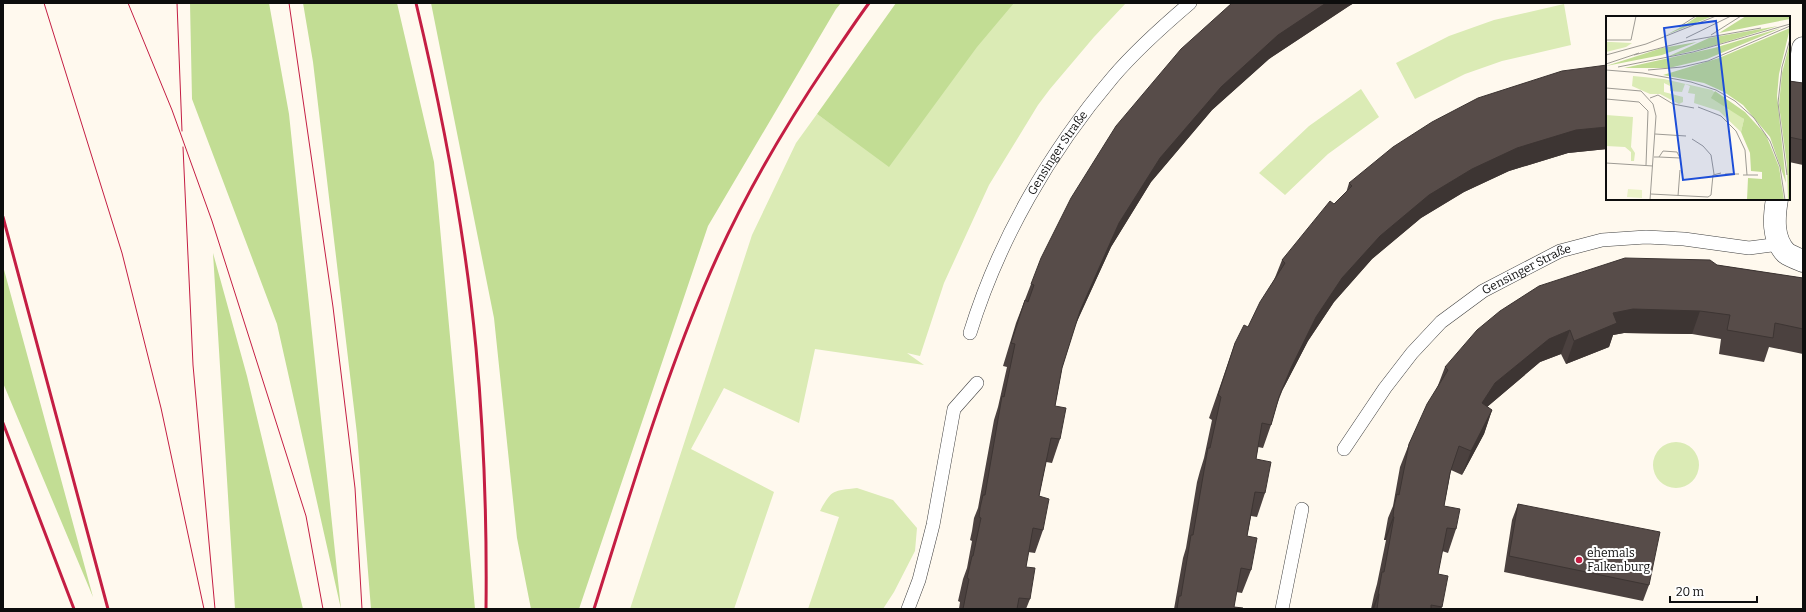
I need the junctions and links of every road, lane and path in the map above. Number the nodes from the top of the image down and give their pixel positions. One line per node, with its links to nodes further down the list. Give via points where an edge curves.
1 (1190, 3): 7 (lane, Gensinger Straße, via 1114,76 1075,125 1045,171 994,266)
2 (1803, 48): 3 (street)
3 (1794, 107)
4 (1777, 200): 5 (street, via 1774,227)
5 (1780, 244): 6 (street, via 1787,254); 9 (lane, Gensinger Straße, via 1749,248 1684,239 1646,237 1602,240 1560,251 1483,291 1441,322 1412,352)
6 (1803, 261)
7 (970, 333)
8 (978, 383): 11 (lane, via 954,409 933,525 919,580)
9 (1344, 449)
10 (1302, 509): 12 (lane)
11 (908, 609)
12 (1282, 609)

